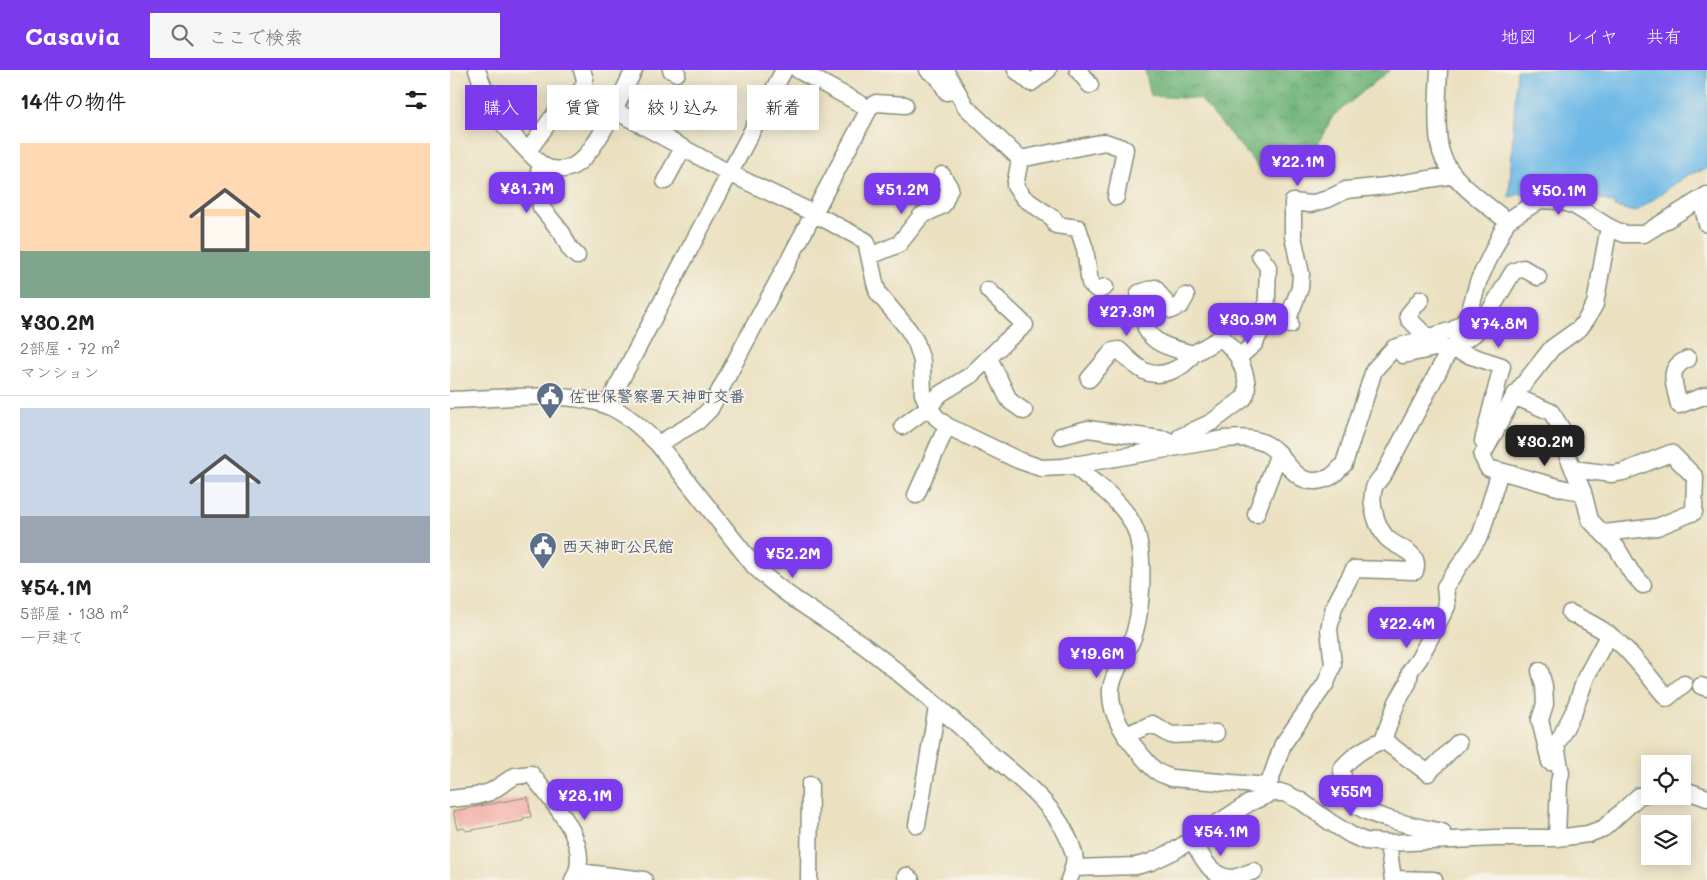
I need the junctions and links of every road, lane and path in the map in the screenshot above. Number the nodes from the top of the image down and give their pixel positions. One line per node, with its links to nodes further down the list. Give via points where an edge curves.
1 (478, 70): 20 (street, via 497,115)
2 (582, 70): 20 (street, via 584,86 557,111)
3 (634, 70): 13 (street)
4 (784, 70): 23 (street)
5 (798, 70): 15 (street)
6 (928, 70): 18 (street, via 938,77 960,115 981,134)
7 (945, 70): 18 (street, via 966,107)
8 (1016, 70): 9 (street, via 1031,83)
9 (1048, 70)
10 (1078, 70): 12 (street)
11 (1439, 70): 25 (street, via 1438,135 1441,153)
12 (1090, 85)
13 (619, 100)
14 (905, 105): 15 (street, via 876,103)
15 (868, 108): 29 (street)
16 (619, 113): 19 (street)
17 (602, 130): 22 (street, via 582,160 572,167)
18 (993, 133): 21 (street)
19 (683, 148): 23 (street); 26 (street)
20 (528, 151): 22 (street)
21 (1020, 159): 27 (street, via 1104,142 1125,149); 37 (street, via 1015,186 1024,198 1054,219 1056,225 1078,228 1090,282 1098,290)
22 (544, 167): 33 (street, via 539,171 541,206)
23 (729, 173): 29 (street); 53 (street)
24 (942, 175): 34 (street, via 950,188 943,205 921,216 899,244)
25 (1454, 175): 30 (street, via 1471,193); 41 (street, via 1346,190 1310,204 1293,202 1293,236 1301,274 1300,288 1289,316)
26 (665, 181)
27 (1116, 197)
28 (1704, 197): 31 (street); 32 (street, via 1644,234 1624,234)
29 (814, 213): 34 (street, via 866,241); 59 (street, via 710,409 698,421)
30 (1507, 220): 32 (street, via 1540,200 1561,201); 42 (street, via 1478,282 1469,314 1453,330)
31 (1707, 224)
32 (1609, 227): 51 (street, via 1595,304 1580,328 1552,348)
33 (577, 256)
34 (870, 256): 54 (street, via 878,293 916,342 922,361 923,394)
35 (1260, 256): 46 (street, via 1268,267 1266,321 1254,344)
36 (1538, 277): 43 (street, via 1523,268 1514,272 1474,334)
37 (1105, 287)
38 (988, 290): 45 (street, via 1025,325)
39 (1186, 296): 44 (street, via 1181,305 1171,310 1155,288 1139,293 1146,328 1152,337)
40 (1421, 299): 42 (street, via 1408,315)
41 (1290, 325)
42 (1427, 337): 47 (street, via 1394,348)
43 (1450, 349): 47 (street, via 1436,348); 62 (street, via 1502,366); 82 (street, via 1374,488 1373,511 1377,524 1388,539 1415,558 1415,572 1354,569 1334,607 1329,629 1333,665 1326,683 1283,744)
44 (1193, 354): 46 (street, via 1224,339); 49 (street, via 1171,372 1155,374 1143,370 1119,350 1113,351)
45 (989, 358): 54 (street, via 966,379 940,394); 55 (street, via 1008,398)
46 (1239, 358): 60 (street, via 1247,383 1244,398 1212,422 1180,437)
47 (1383, 358): 61 (street, via 1374,370 1344,464 1334,476 1327,480 1309,481 1296,476)
48 (1688, 359): 50 (street, via 1676,366 1673,374 1679,404)
49 (1089, 379)
50 (1707, 395)
51 (1514, 396): 62 (street); 64 (street, via 1551,412 1563,431 1564,447)
52 (450, 400): 53 (street, via 545,397 587,400)
53 (607, 406): 59 (street, via 641,428)
54 (928, 407): 56 (street); 57 (street)
55 (1024, 411)
56 (903, 426)
57 (947, 426): 63 (street, via 1041,468); 67 (street)
58 (1061, 436): 60 (street, via 1088,428 1167,440)
59 (658, 444): 75 (street, via 764,576 890,666)
60 (1174, 447): 61 (street, via 1245,438 1265,443); 63 (street)
61 (1279, 453): 68 (street)
62 (1482, 456): 65 (street, via 1488,468)
63 (1075, 464): 77 (street, via 1121,508 1134,524 1139,540 1138,617 1133,638 1110,687 1112,706)
64 (1573, 468): 66 (street); 69 (street, via 1612,474 1671,453 1695,477 1694,512 1657,527)
65 (1500, 471): 66 (street); 78 (street, via 1481,534 1445,587 1447,606 1410,671 1408,683)
66 (1583, 492): 69 (street, via 1590,520)
67 (916, 495)
68 (1256, 514)
69 (1604, 532): 70 (street)
70 (1643, 584)
71 (1570, 613): 72 (street)
72 (1609, 634): 74 (street, via 1626,649 1667,698); 80 (street, via 1556,746 1561,773)
73 (1540, 672): 80 (street, via 1545,704 1540,720 1548,757)
74 (1684, 684)
75 (937, 707): 87 (street); 94 (street, via 1026,784 1055,814 1075,856)
76 (1216, 733): 77 (street, via 1171,735 1152,724 1132,731)
77 (1126, 737): 82 (street, via 1158,772 1172,778)
78 (1383, 740): 79 (street, via 1428,772); 90 (street, via 1358,752 1342,768 1342,779 1354,803 1395,821 1442,832)
79 (1458, 744)
80 (1559, 782): 88 (street)
81 (810, 785): 97 (street)
82 (1270, 789): 89 (street); 91 (street, via 1301,801 1358,838)
83 (1691, 792): 85 (street)
84 (1641, 796): 88 (street, via 1604,828 1588,834)
85 (1707, 798)
86 (450, 799): 95 (street, via 490,792 515,776 531,774 570,827 579,852)
87 (917, 825)
88 (1557, 838): 90 (street)
89 (1192, 840): 92 (street, via 1211,870 1219,876 1232,878); 93 (street, via 1151,862)
90 (1443, 840): 91 (street)
91 (1388, 843): 98 (street)
92 (1254, 871)
93 (1113, 873): 94 (street)
94 (1072, 874)
95 (576, 876): 96 (street)
96 (644, 880)
97 (809, 880)
98 (1393, 880): 99 (street)
99 (1428, 880): 100 (street)
100 (1434, 880)

